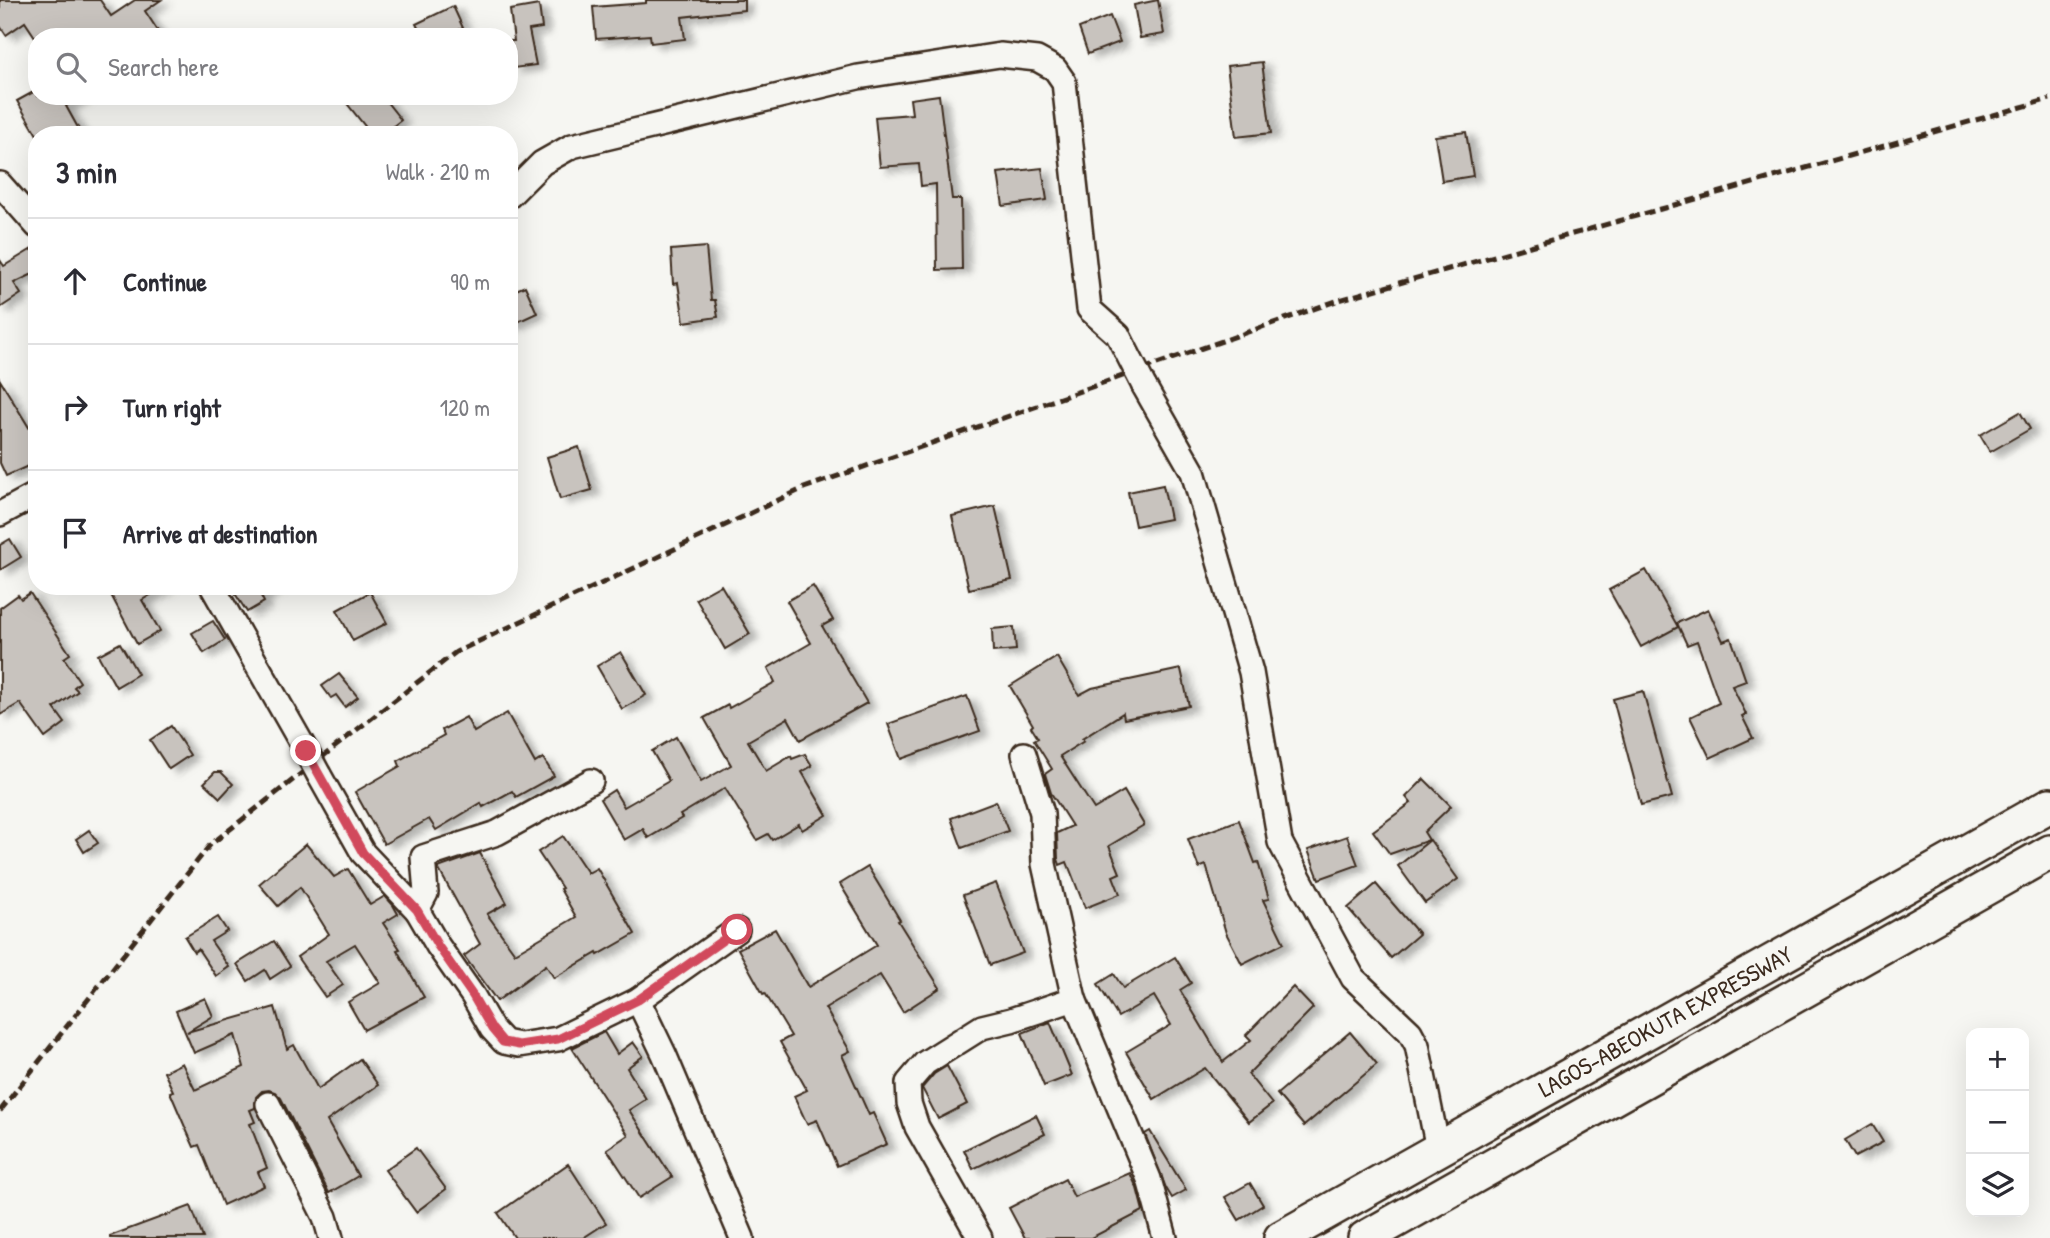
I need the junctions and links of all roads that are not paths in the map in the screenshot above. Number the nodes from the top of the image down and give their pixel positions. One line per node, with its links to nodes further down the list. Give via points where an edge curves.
1 (0, 184): 3 (street)
2 (518, 187): 16 (street, bridge, via 542,163 572,146 858,77 1000,55 1037,60 1055,69 1064,82 1089,309 1118,335 1193,472 1251,672 1280,842 1353,978 1410,1032 1417,1045)
3 (28, 216)
4 (28, 499): 5 (street)
5 (0, 514)
6 (217, 595): 11 (street, bridge, via 363,853)
7 (1024, 754): 13 (street, via 1042,813 1044,864)
8 (591, 781): 11 (street, via 497,833 423,857 426,893)
9 (2050, 805): 16 (highway, LAGOS-ABEOKUTA EXPRESSWAY)
10 (2050, 852): 22 (highway, LAGOS-ABEOKUTA EXPRESSWAY)
11 (417, 910): 14 (street, via 503,1042 519,1045 558,1039)
12 (737, 930): 14 (street)
13 (1074, 999): 19 (street, via 982,1027 925,1063 908,1083 917,1127); 20 (street, via 1149,1179)
14 (638, 1000): 18 (street)
15 (268, 1104): 17 (street, via 325,1217)
16 (1438, 1149): 21 (highway, LAGOS-ABEOKUTA EXPRESSWAY)
17 (331, 1238)
18 (742, 1238)
19 (980, 1238)
20 (1165, 1238)
21 (1281, 1238)
22 (1365, 1238)

